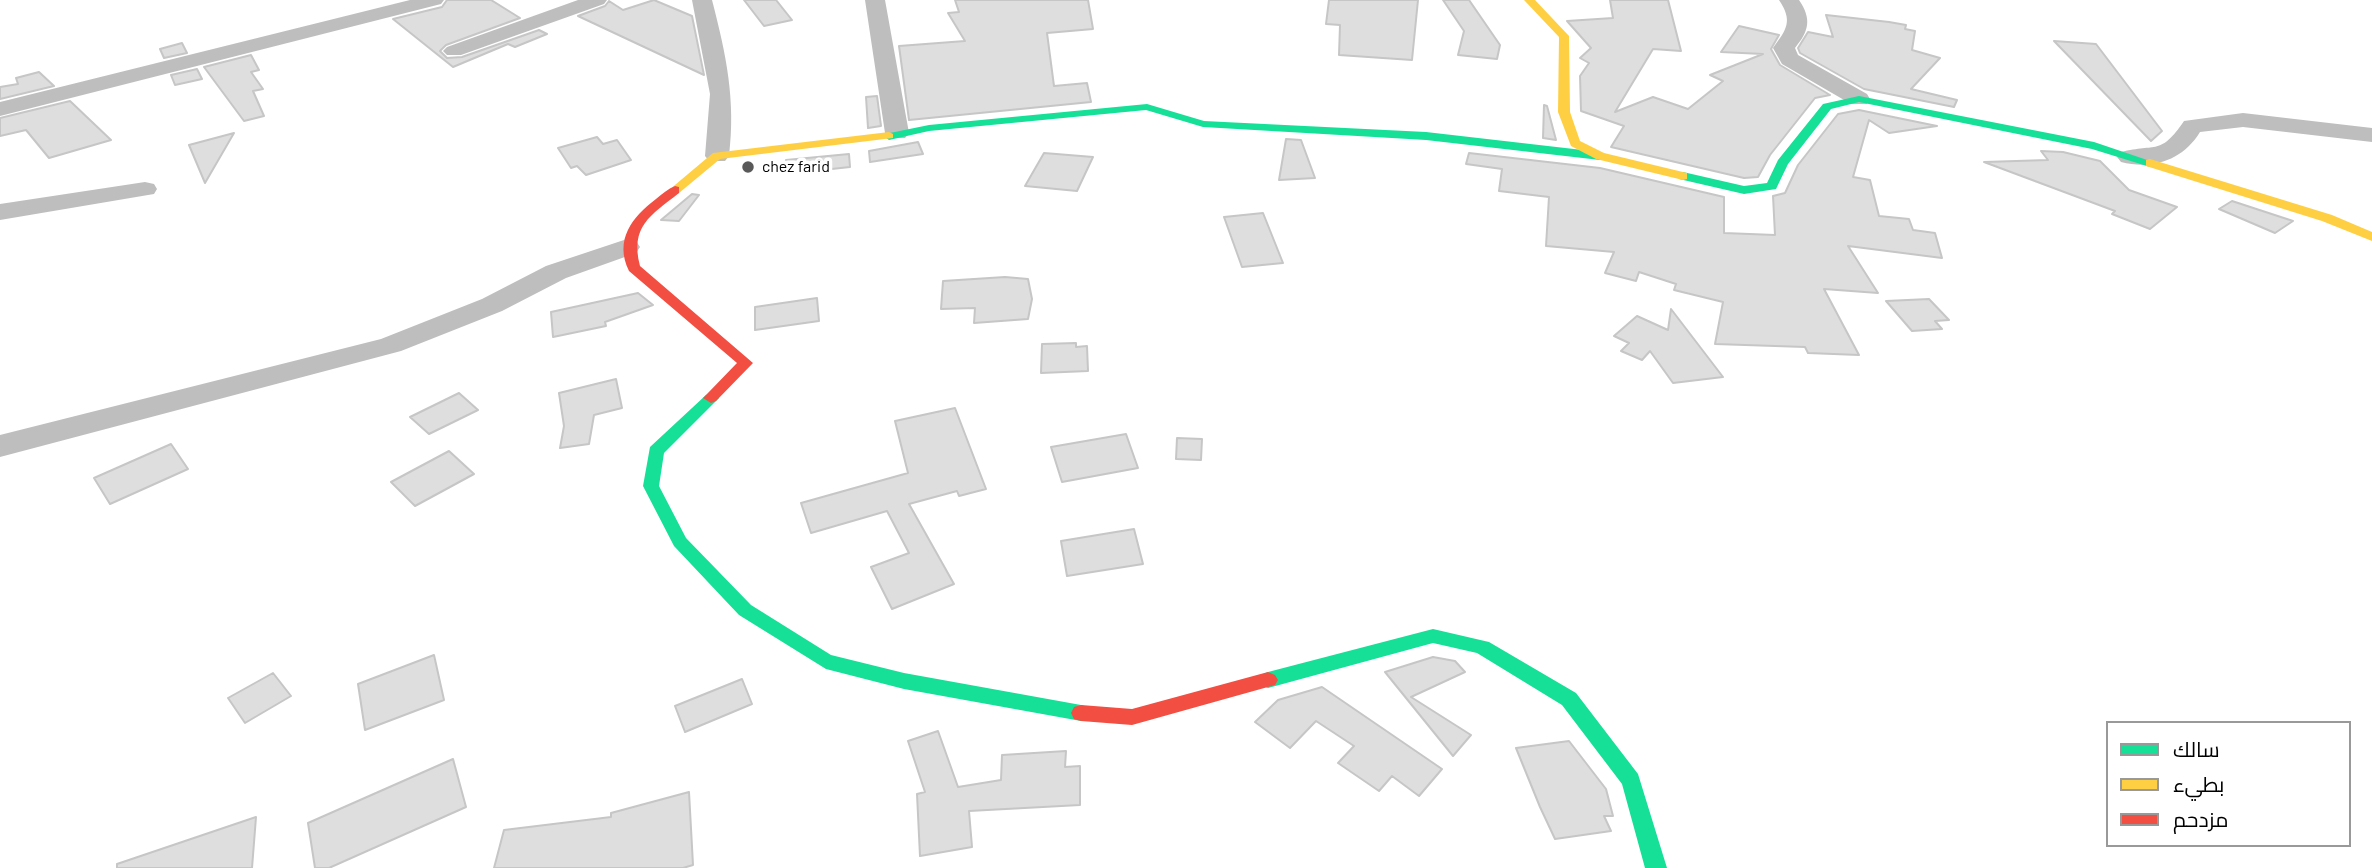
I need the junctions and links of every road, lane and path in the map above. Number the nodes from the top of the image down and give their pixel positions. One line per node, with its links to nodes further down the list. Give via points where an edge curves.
1 (434, 0): 9 (street)
2 (597, 0): 7 (street)
3 (702, 0): 12 (street, via 721,71 724,117)
4 (875, 0): 10 (street)
5 (1530, 0): 13 (street, via 1564,37 1564,112 1575,143)
6 (1789, 0): 8 (street, via 1801,21 1800,31 1784,48 1790,59)
7 (454, 51)
8 (1859, 99): 13 (street, via 1827,106 1782,163 1772,186 1744,190); 14 (street, via 1965,118)
9 (0, 109)
10 (897, 134): 12 (street); 13 (street, via 1147,107 1203,124 1426,136)
11 (2372, 135): 14 (street, via 2243,120 2192,126 2180,145 2168,153)
12 (718, 156): 18 (street, via 637,221)
13 (1600, 156)
14 (2129, 157): 17 (street, via 2327,218)
15 (145, 189): 16 (street)
16 (0, 212)
17 (2372, 237)
18 (627, 247): 19 (street, via 556,272 391,345); 20 (street, via 634,268 746,363 656,451 652,486 680,542 745,610 826,661 904,681 1132,718 1433,636 1482,647 1569,699 1631,780)
19 (0, 446)
20 (1656, 868)

